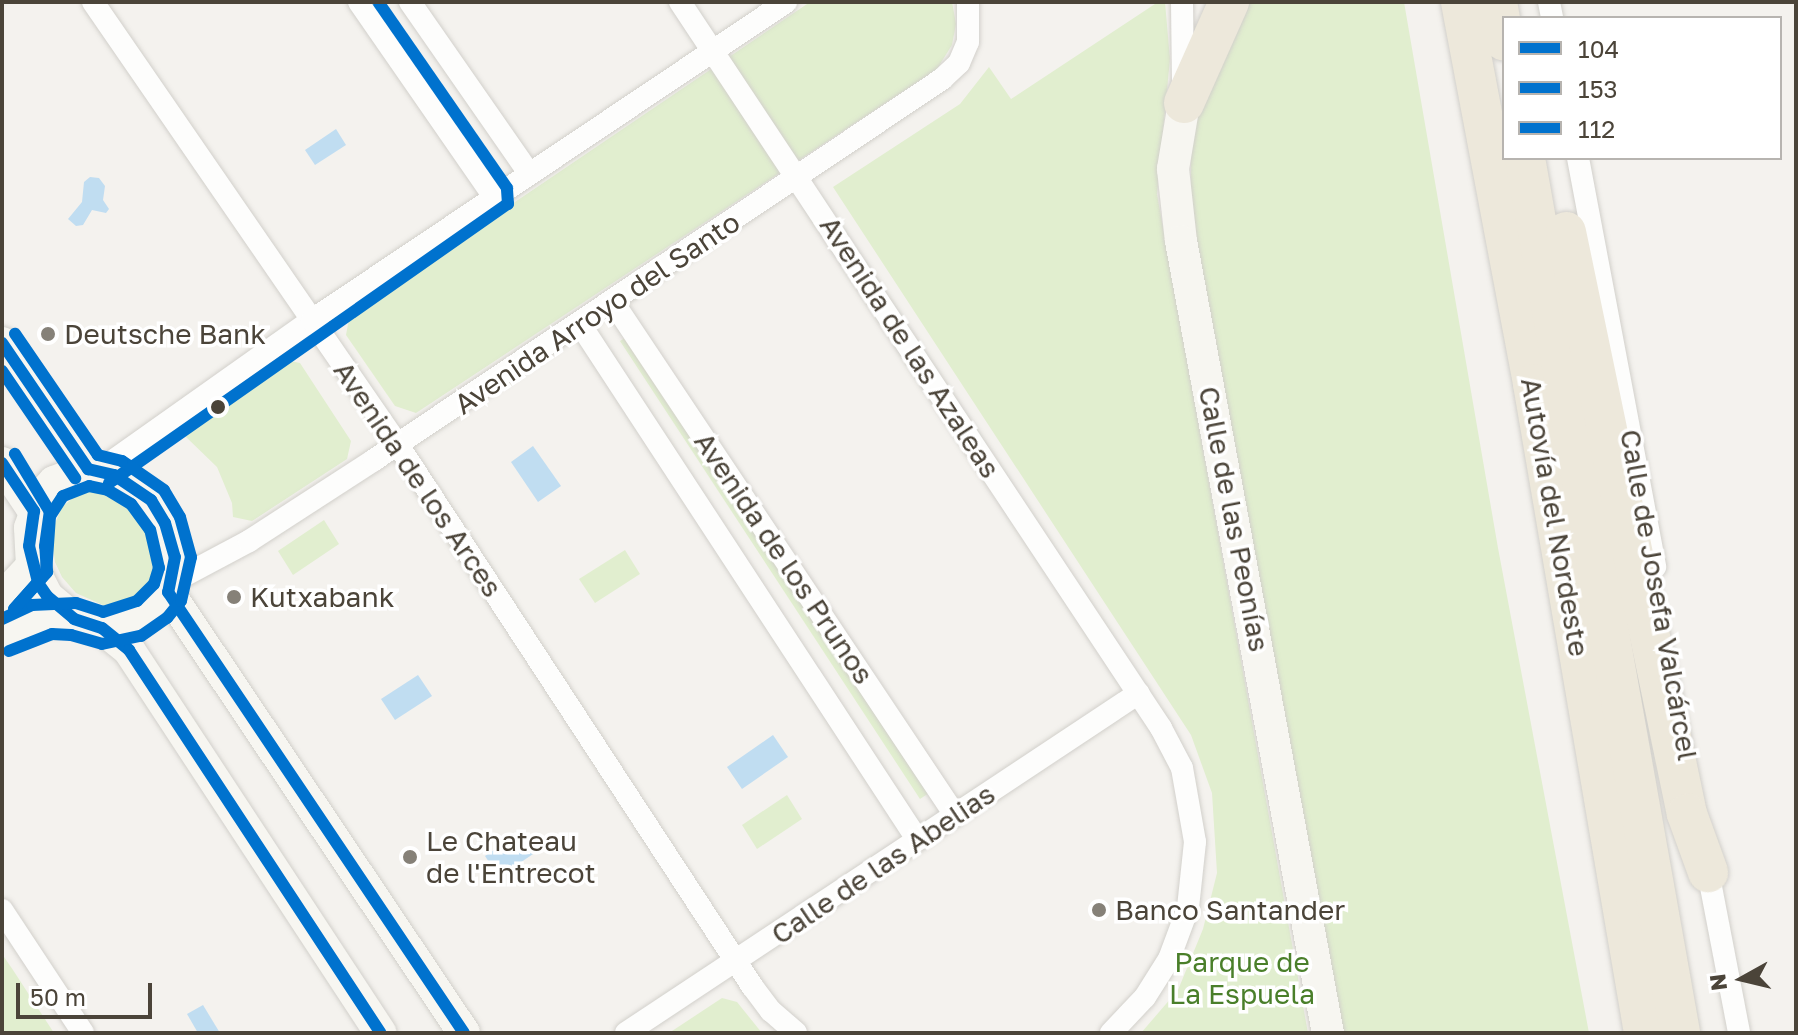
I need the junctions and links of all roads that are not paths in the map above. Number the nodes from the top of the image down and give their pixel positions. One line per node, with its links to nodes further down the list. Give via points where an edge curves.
1 (93, 2): 21 (street, Avenida de los Arces)
2 (359, 2): 19 (street)
3 (410, 2): 17 (street)
4 (680, 2): 12 (street, Avenida de las Azaleas)
5 (786, 2): 12 (street)
6 (968, 2): 18 (street, Avenida Arroyo del Santo, via 968,42 959,63)
7 (1184, 2): 10 (street, Calle de las Peonías, via 1194,23); 13 (street, Calle de las Peonías)
8 (1461, 2): 46 (highway, Autovía del Nordeste, via 1533,384)
9 (1497, 2): 11 (highway)
10 (1224, 11): 13 (highway)
11 (1502, 29)
12 (713, 51): 17 (street); 18 (street, Avenida de las Azaleas)
13 (1184, 103): 45 (main road, Calle de las Peonías, via 1173,169 1181,241)
14 (1525, 160): 47 (highway, Autovía del Nordeste)
15 (1550, 160): 36 (highway, via 1687,814)
16 (1578, 160): 36 (street, Calle de Josefa Valcárcel)
17 (529, 173): 19 (street)
18 (799, 177): 20 (street, Avenida Arroyo del Santo); 33 (street, Avenida de las Azaleas)
19 (494, 197): 21 (street)
20 (613, 302): 22 (street, Avenida Arroyo del Santo); 34 (street, Avenida de los Prunos)
21 (312, 320): 24 (street, Avenida de los Arces); 26 (street)
22 (580, 324): 24 (street, Avenida Arroyo del Santo); 35 (street, Avenida de los Prunos)
23 (2, 343): 26 (main road)
24 (398, 445): 29 (street, Avenida Arroyo del Santo); 38 (street, Avenida de los Arces)
25 (2, 463): 27 (main road)
26 (94, 470): 27 (main road, via 54,482); 29 (main road, via 129,483 151,500 172,542)
27 (34, 511): 28 (main road)
28 (32, 566): 30 (main road); 31 (main road, via 47,596)
29 (170, 587): 31 (main road, via 157,606 133,622); 41 (main road)
30 (2, 598)
31 (88, 624): 32 (main road, via 34,621); 40 (main road, via 129,650)
32 (2, 637)
33 (1139, 693): 34 (street, Calle de las Abelias); 44 (street, Avenida de las Azaleas, via 1182,768 1193,823 1192,885 1169,959 1145,997)
34 (955, 815): 35 (street, Calle de las Abelias)
35 (917, 839): 38 (street, Calle de las Abelias)
36 (1708, 872): 48 (street, Calle de Josefa Valcárcel)
37 (2, 910): 39 (street)
38 (736, 961): 42 (street, Calle de las Abelias); 43 (street, Avenida de los Arces, via 771,1011)
39 (83, 1033)
40 (381, 1033)
41 (464, 1033)
42 (626, 1033)
43 (796, 1033)
44 (1111, 1033)
45 (1328, 1033)
46 (1644, 1033)
47 (1680, 1033)
48 (1739, 1033)

